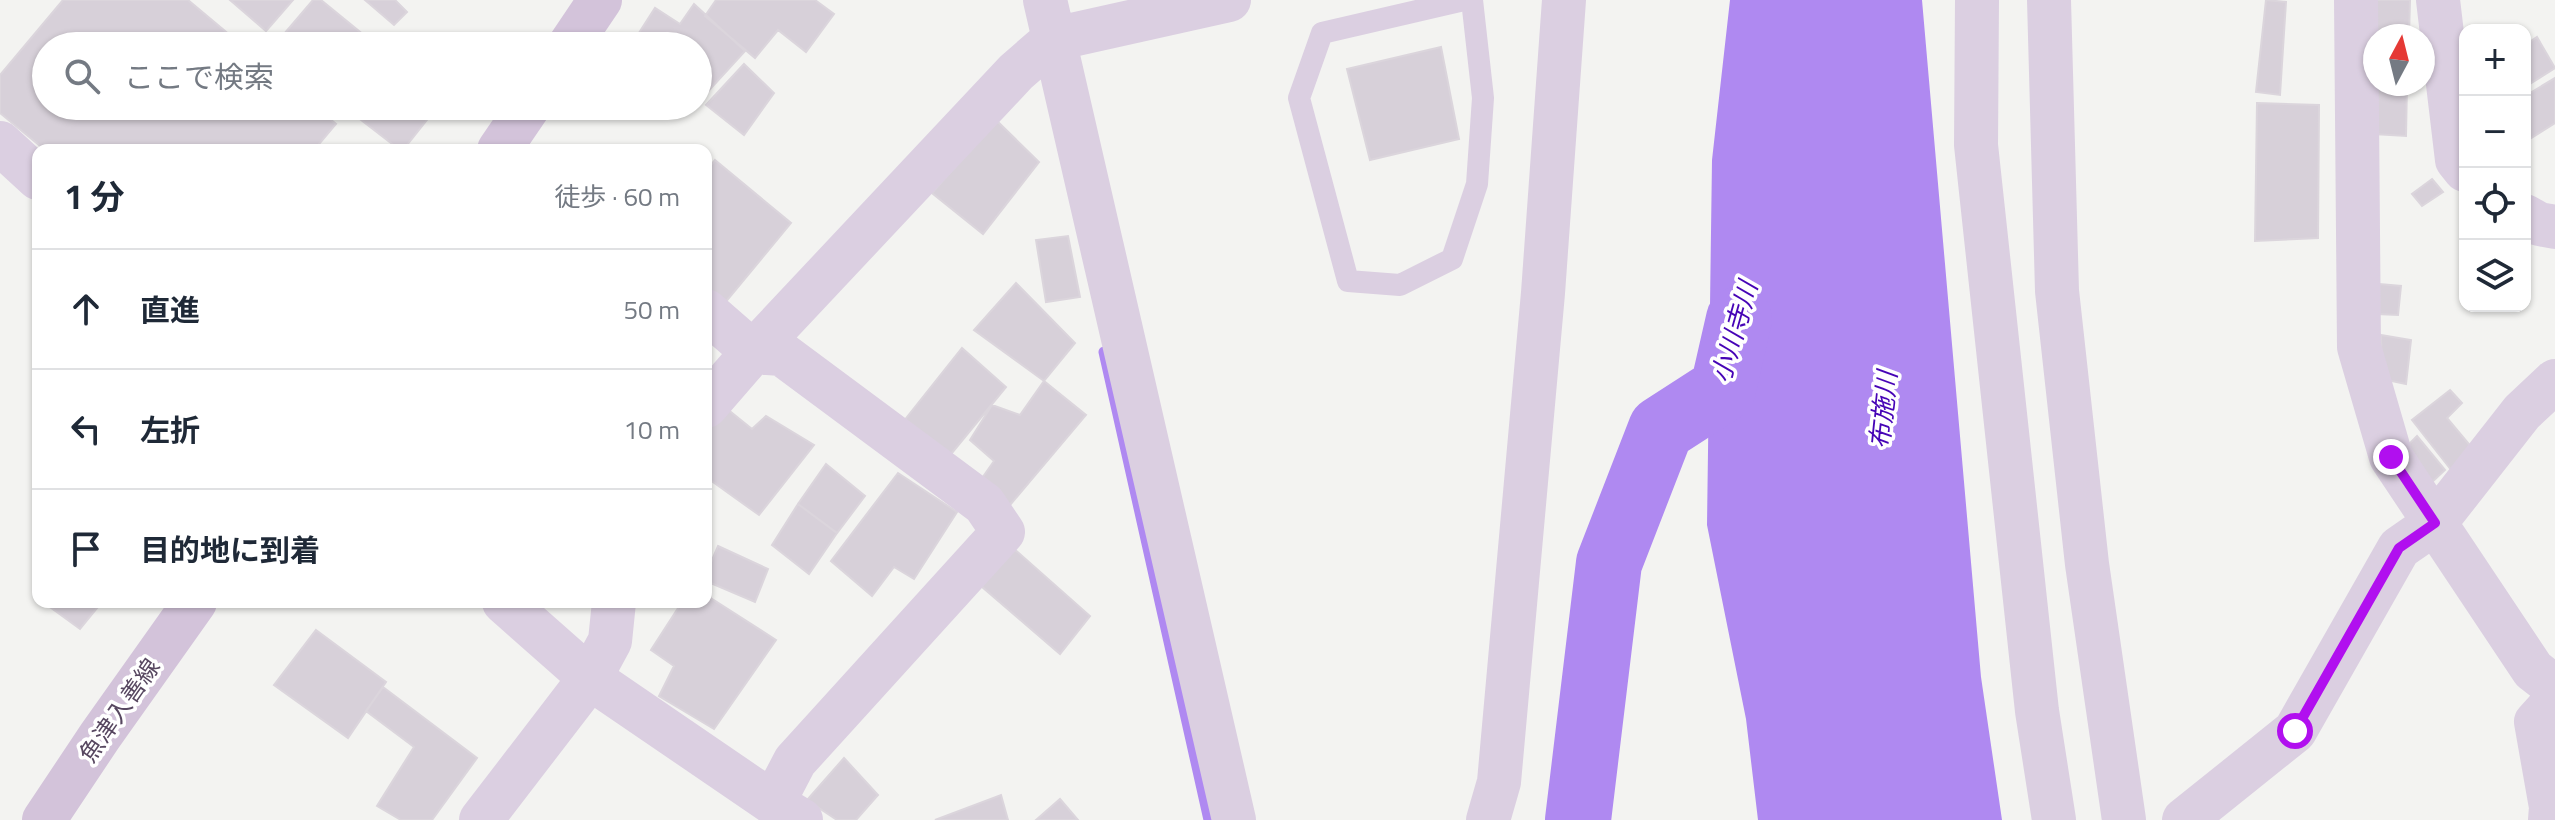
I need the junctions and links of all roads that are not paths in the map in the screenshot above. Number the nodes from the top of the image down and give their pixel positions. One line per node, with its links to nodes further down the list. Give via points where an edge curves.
1 (600, 0): 11 (main road)
2 (1229, 0): 10 (street)
3 (1464, 0): 4 (lane, via 1322,33 1299,98 1348,281 1400,285 1452,259 1477,184 1483,98)
4 (1472, 0)
5 (1564, 0): 32 (street, via 1499,782)
6 (1977, 0): 33 (street, via 1976,145 2037,711)
7 (2049, 0): 34 (street, via 2057,291 2087,564)
8 (2356, 0): 21 (street, via 2359,347 2391,457)
9 (2438, 0): 13 (street, via 2457,160)
10 (1050, 19): 18 (street, via 1016,72); 31 (street)
11 (578, 32)
12 (0, 143): 14 (street)
13 (2463, 168)
14 (32, 172)
15 (2531, 219): 16 (street)
16 (2555, 227)
17 (712, 316): 18 (street)
18 (753, 352): 20 (street); 28 (street, via 782,354 984,504 1003,532 795,761)
19 (2555, 381): 21 (street, via 2522,412)
20 (712, 399)
21 (2435, 523): 26 (street, via 2533,670); 35 (street, via 2399,548 2295,731)
22 (191, 608): 29 (main road, 魚津入善線)
23 (511, 608): 25 (street)
24 (613, 608): 25 (street, via 610,641)
25 (590, 678): 28 (street); 30 (street)
26 (2555, 687)
27 (2555, 701): 36 (street, via 2536,722)
28 (787, 812)
29 (44, 820)
30 (481, 820)
31 (1234, 820)
32 (1488, 820)
33 (2054, 820)
34 (2124, 820)
35 (2184, 820)
36 (2550, 820)

